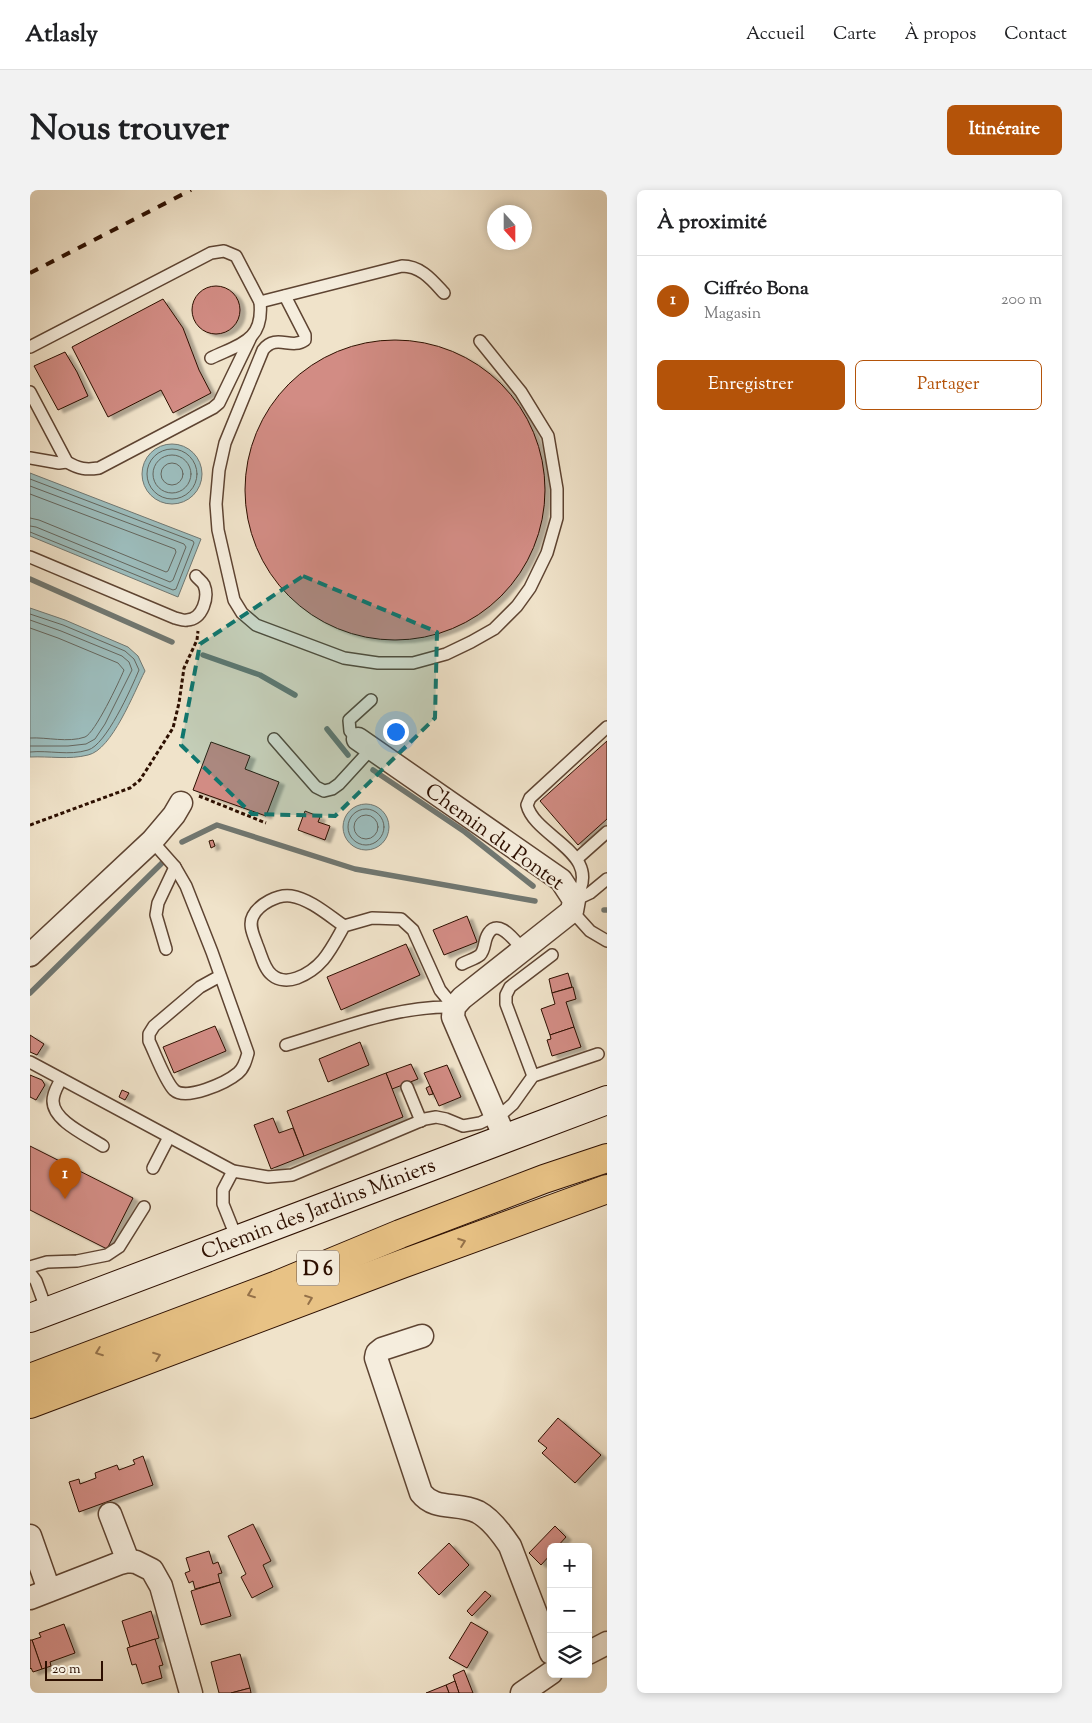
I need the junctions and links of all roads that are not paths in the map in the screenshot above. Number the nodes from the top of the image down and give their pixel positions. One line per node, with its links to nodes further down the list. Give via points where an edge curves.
1 (444, 293): 2 (lane, via 419,270 402,266)
2 (285, 296): 3 (lane); 5 (lane, via 305,335 304,340 301,343 273,342 263,350 225,443 216,504 218,530 234,600 242,613 256,625 344,658 378,663 413,663 446,654 471,642 494,629 517,606 547,553 556,518 556,489 548,436 521,392)
3 (260, 302): 4 (lane, via 259,325); 6 (lane, via 236,256 224,251 211,253)
4 (250, 339): 7 (lane); 10 (lane, via 213,408 99,468 87,470)
5 (480, 341)
6 (30, 347)
7 (211, 358)
8 (30, 392): 10 (lane)
9 (30, 458): 10 (lane)
10 (67, 462)
11 (30, 557): 12 (lane, via 188,621 202,611 206,602 203,584)
12 (196, 576)
13 (371, 700): 16 (lane, via 349,720 350,731)
14 (607, 727): 20 (lane, via 530,798 527,805 532,816)
15 (274, 739): 16 (lane, via 316,787 324,791 338,784)
16 (365, 743): 23 (street, Chemin du Pontet, via 561,880)
17 (181, 803): 19 (street)
18 (607, 832): 20 (lane)
19 (152, 841): 21 (lane); 28 (street)
20 (579, 857): 23 (lane, via 584,873 583,885)
21 (175, 867): 26 (lane, via 156,915); 31 (lane, via 186,886)
22 (607, 879): 23 (lane)
23 (573, 906): 25 (lane, via 590,931); 27 (street, Chemin du Pontet)
24 (344, 926): 24 (lane, via 303,899 290,895 277,897 261,906 252,916 251,928 271,975 280,980 291,980 310,973 325,958); 32 (lane, via 372,918 401,919 413,930 440,990)
25 (607, 941)
26 (166, 950)
27 (522, 950): 30 (lane, via 504,929 498,928 487,934 479,956); 32 (street, Chemin du Pontet)
28 (30, 955)
29 (552, 955): 36 (lane, via 510,987 506,995 506,1004)
30 (462, 964)
31 (220, 976): 31 (lane, via 246,1044 245,1063 230,1079 193,1094 181,1094 169,1084 149,1041 149,1034 200,987)
32 (454, 1007): 33 (lane, via 434,1006 389,1014); 41 (street, via 453,1017)
33 (286, 1045)
34 (598, 1054): 36 (lane)
35 (30, 1062): 37 (lane)
36 (533, 1076): 41 (lane)
37 (61, 1079): 42 (lane); 44 (lane, via 53,1102 61,1120)
38 (408, 1087): 40 (lane)
39 (607, 1100): 41 (street, Chemin des Jardins Miniers)
40 (421, 1121): 41 (lane, via 436,1118 463,1126 480,1123); 47 (lane, via 292,1175 268,1177)
41 (500, 1127): 50 (street, Chemin des Jardins Miniers)
42 (169, 1137): 46 (lane); 47 (lane)
43 (607, 1145): 53 (highway, via 432,1207)
44 (103, 1146)
45 (607, 1158): 53 (highway, D 6, via 400,1234)
46 (153, 1168)
47 (233, 1171): 50 (lane, via 223,1190 223,1204)
48 (607, 1189): 57 (highway, D 6, one-way to 48)
49 (144, 1207): 51 (lane, via 119,1247 107,1255)
50 (237, 1239): 54 (street, Chemin des Jardins Miniers)
51 (30, 1266)
52 (30, 1273): 54 (lane, via 36,1281)
53 (277, 1285): 56 (highway, D 6, one-way to 56)
54 (38, 1315)
55 (422, 1336): 62 (street, via 382,1349 376,1358 420,1493 431,1503 477,1512 504,1537)
56 (30, 1378)
57 (30, 1404)
58 (110, 1514): 60 (street)
59 (30, 1536): 61 (street)
60 (128, 1561): 61 (street); 66 (street, via 152,1570 161,1586)
61 (40, 1594)
62 (547, 1643)
63 (607, 1643): 64 (street)
64 (592, 1651)
65 (547, 1676): 67 (street)
66 (191, 1693)
67 (522, 1693)

